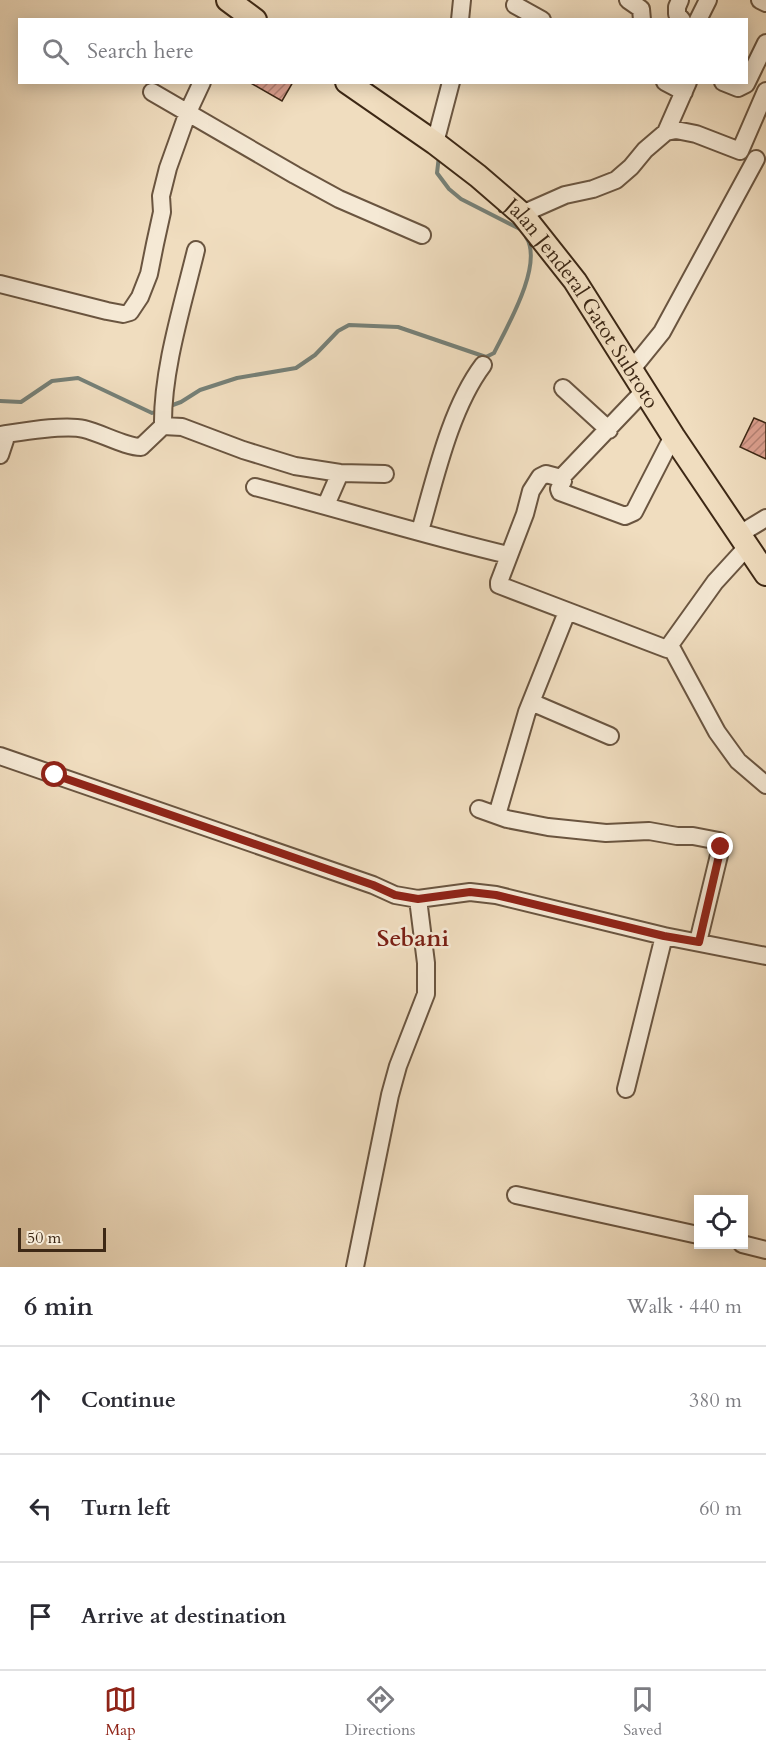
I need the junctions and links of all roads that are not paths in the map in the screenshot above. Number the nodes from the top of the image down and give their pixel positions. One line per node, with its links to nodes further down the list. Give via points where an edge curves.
1 (462, 0): 8 (street)
2 (628, 0): 10 (street, via 641,9)
3 (680, 0): 11 (street, via 677,14)
4 (708, 0): 12 (street)
5 (760, 0): 6 (street)
6 (766, 3)
7 (515, 5): 9 (street)
8 (460, 18)
9 (538, 18)
10 (642, 18)
11 (680, 18)
12 (699, 18)
13 (766, 43): 14 (street)
14 (748, 80)
15 (201, 84): 23 (street)
16 (350, 84): 25 (highway, Jalan Jenderal Gatot Subroto)
17 (451, 84): 25 (street)
18 (728, 84): 19 (street, via 738,88)
19 (746, 84)
20 (686, 87): 24 (street)
21 (766, 91): 26 (street)
22 (152, 92): 23 (street)
23 (188, 112): 29 (street, via 321,189); 31 (street, via 161,196 162,212 148,274 130,312 107,311)
24 (666, 132): 26 (street, via 696,134); 28 (street, via 616,180 565,195)
25 (439, 147): 28 (highway, Jalan Jenderal Gatot Subroto)
26 (740, 151): 27 (street)
27 (761, 162): 33 (street, via 662,332)
28 (522, 214): 33 (highway, Jalan Jenderal Gatot Subroto, via 575,281)
29 (422, 235)
30 (196, 250): 36 (street, via 170,363)
31 (0, 284)
32 (483, 365): 47 (street, via 457,415)
33 (632, 369): 35 (highway, Jalan Jenderal Gatot Subroto)
34 (563, 388): 37 (street)
35 (645, 390): 37 (street); 39 (highway, Jalan Jenderal Gatot Subroto)
36 (163, 416): 38 (street, via 141,447 81,428); 41 (street, via 243,450 295,466)
37 (609, 430): 43 (street)
38 (3, 435): 40 (street)
39 (673, 436): 43 (street, via 631,515 561,492); 48 (highway, Jalan Jenderal Gatot Subroto)
40 (0, 455)
41 (340, 473): 42 (street); 45 (street)
42 (385, 474)
43 (561, 478): 49 (street, via 546,474 536,482)
44 (255, 487): 45 (street)
45 (326, 506): 47 (street)
46 (766, 518): 48 (street)
47 (420, 531): 49 (street)
48 (743, 541): 50 (highway, Jalan Jenderal Gatot Subroto); 52 (street)
49 (508, 555): 51 (street, via 500,585)
50 (766, 574)
51 (567, 612): 52 (street, via 663,649); 53 (street)
52 (671, 647): 56 (street, via 717,732 738,761)
53 (531, 702): 54 (street); 58 (street)
54 (610, 736)
55 (0, 756): 59 (street, via 395,895)
56 (766, 785)
57 (479, 809): 58 (street)
58 (497, 815): 61 (street, via 548,827 606,833 649,831 719,842)
59 (418, 899): 60 (street, via 470,892 496,895); 68 (street, via 426,994 390,1095)
60 (664, 936): 61 (street); 63 (street)
61 (699, 942): 62 (street)
62 (766, 956)
63 (626, 1089)
64 (516, 1195): 65 (street)
65 (694, 1234)
66 (748, 1246): 67 (street)
67 (766, 1250)
68 (355, 1267)

